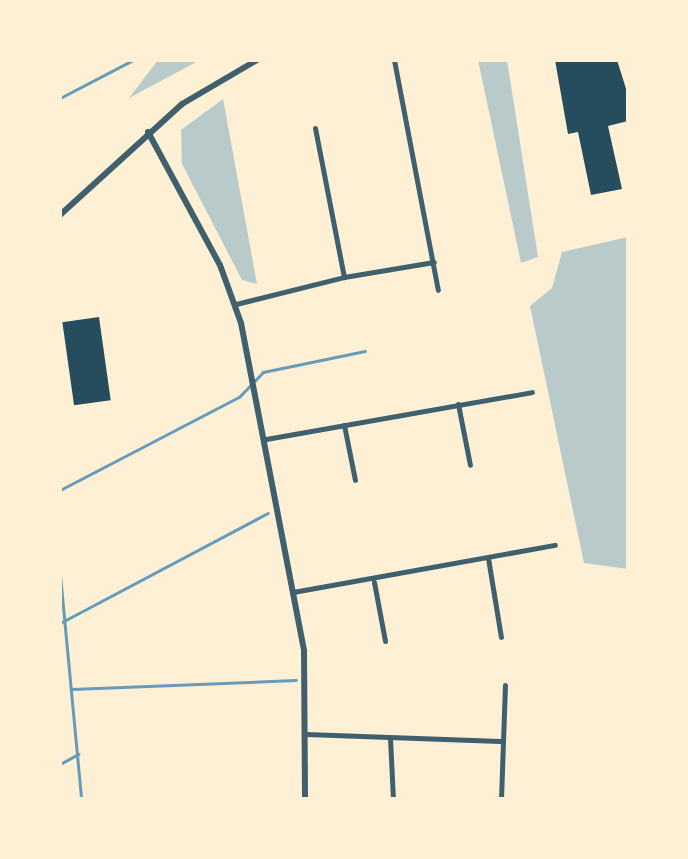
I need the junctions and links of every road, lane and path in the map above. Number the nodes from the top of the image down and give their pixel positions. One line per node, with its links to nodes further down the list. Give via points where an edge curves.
1 (257, 60): 4 (street, via 182,104)
2 (394, 60): 6 (street)
3 (315, 128): 7 (street)
4 (148, 132): 5 (street); 9 (street)
5 (60, 215)
6 (434, 262): 7 (street); 8 (street)
7 (344, 277): 9 (street)
8 (438, 290)
9 (236, 304): 13 (street)
10 (532, 392): 11 (street)
11 (458, 404): 12 (street); 14 (street)
12 (344, 425): 13 (street); 15 (street)
13 (266, 439): 19 (street)
14 (470, 465)
15 (355, 480)
16 (555, 545): 17 (street)
17 (488, 558): 18 (street); 20 (street)
18 (374, 582): 19 (street); 21 (street)
19 (293, 592): 23 (street, via 304,651)
20 (501, 637)
21 (385, 641)
22 (505, 685): 25 (street)
23 (306, 734): 24 (street); 26 (street)
24 (390, 738): 25 (street); 27 (street)
25 (500, 741): 28 (street)
26 (305, 799)
27 (393, 799)
28 (501, 799)

